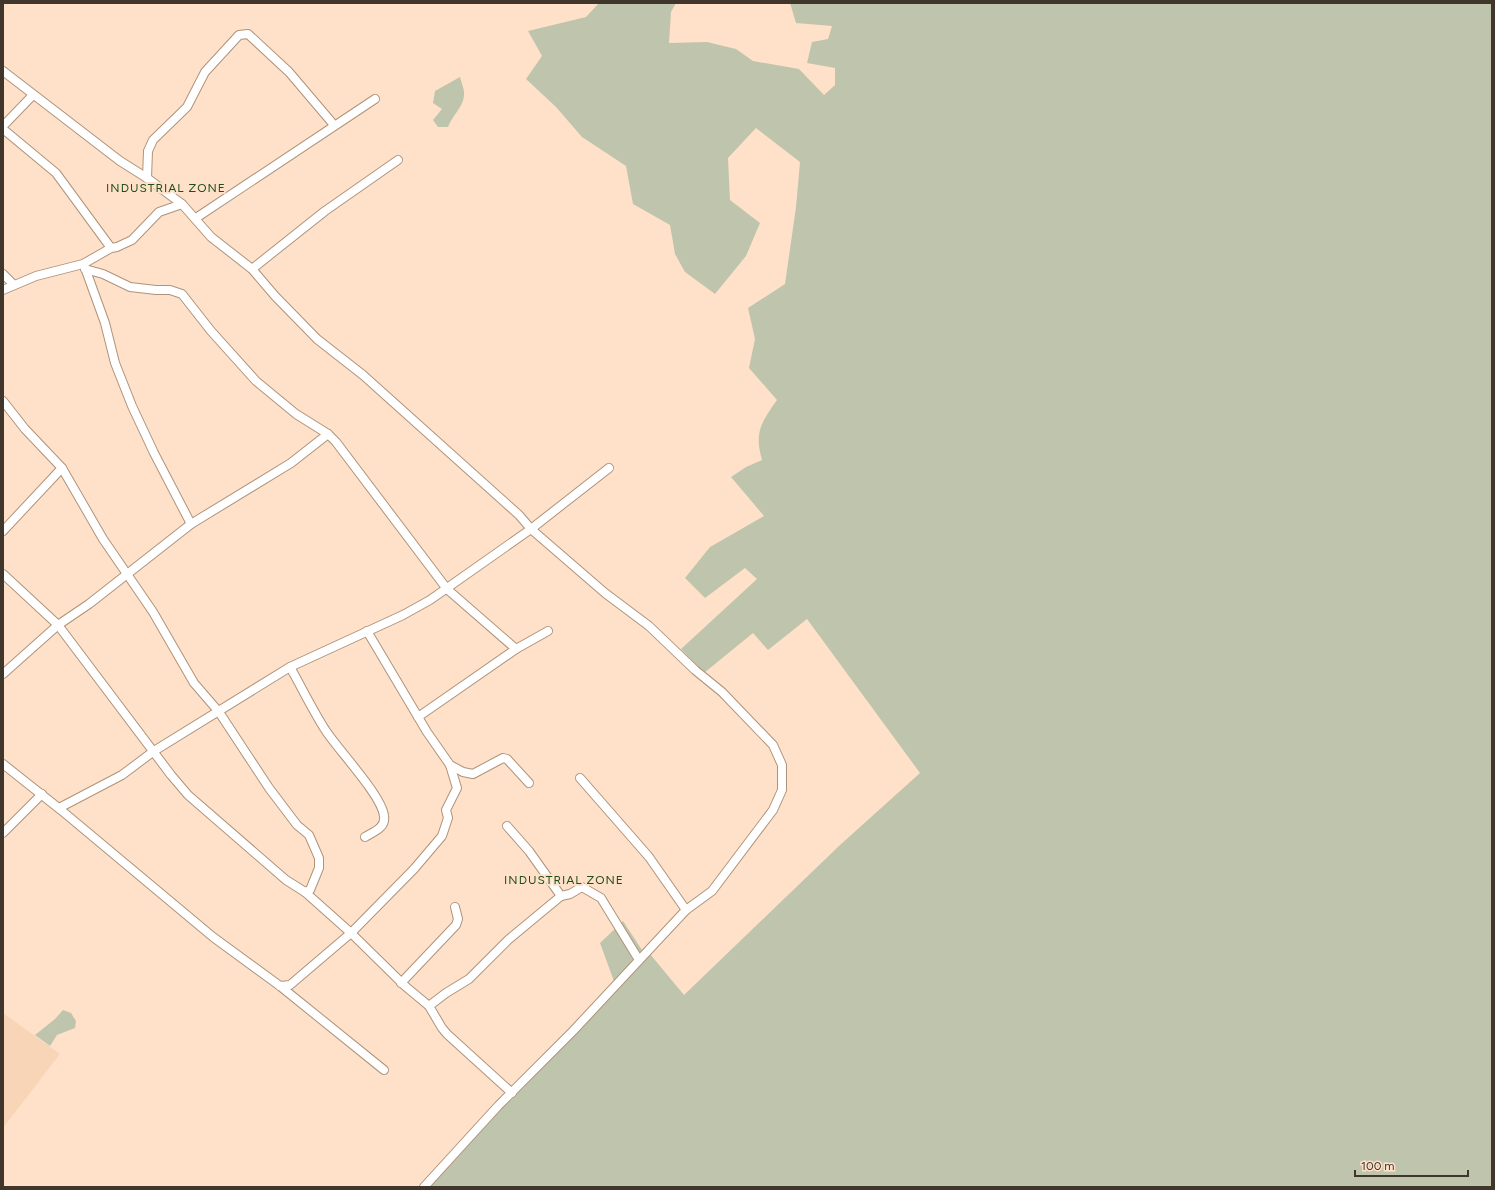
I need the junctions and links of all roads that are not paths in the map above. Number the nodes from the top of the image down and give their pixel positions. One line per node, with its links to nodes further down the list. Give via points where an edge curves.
1 (3, 72): 2 (street)
2 (33, 95): 5 (street); 7 (street, via 120,161)
3 (374, 99): 4 (street)
4 (334, 125): 7 (street, via 289,72 248,34 243,33 205,72 187,108 153,140 148,151); 9 (street)
5 (3, 128): 10 (street, via 56,173)
6 (398, 160): 12 (street, via 325,211)
7 (147, 178): 8 (street)
8 (182, 204): 9 (street); 10 (street, via 159,212 132,240)
9 (196, 218): 12 (street, via 211,237)
10 (111, 248): 11 (street)
11 (84, 266): 14 (street, via 36,276); 17 (street, via 130,287 170,290 182,294 256,381 296,414); 20 (street, via 115,363 132,406)
12 (252, 269): 21 (street, via 317,339 430,433)
13 (3, 274): 14 (street)
14 (14, 285): 15 (street)
15 (3, 290)
16 (3, 401): 18 (street)
17 (328, 434): 20 (street, via 291,463); 25 (street)
18 (62, 468): 22 (street); 24 (street, via 103,539)
19 (609, 468): 21 (street)
20 (191, 524): 24 (street)
21 (531, 529): 25 (street); 47 (street, via 605,593 649,626 722,692 773,745 780,761 783,772 782,790 773,810 712,891)
22 (3, 531)
23 (3, 574): 26 (street)
24 (128, 574): 26 (street); 32 (street, via 194,682)
25 (447, 589): 27 (street, via 403,615); 29 (street)
26 (58, 625): 31 (street); 34 (street)
27 (367, 631): 30 (street); 33 (street)
28 (548, 631): 29 (street)
29 (516, 649): 33 (street)
30 (290, 667): 32 (street); 43 (street, via 326,731 376,795 384,822 381,827)
31 (3, 674)
32 (219, 712): 34 (street); 44 (street, via 269,788 313,842 319,858 319,868 310,890)
33 (418, 717): 36 (street)
34 (154, 751): 40 (street, via 122,774); 44 (street, via 188,795 286,880)
35 (3, 764): 39 (street)
36 (450, 765): 38 (street, via 473,774 507,758); 48 (street, via 457,788 446,810 448,818 442,836 414,869)
37 (580, 778): 47 (street, via 649,857)
38 (529, 783)
39 (42, 794): 40 (street); 42 (street)
40 (59, 808): 51 (street, via 213,937)
41 (507, 826): 45 (street, via 529,851)
42 (3, 833)
43 (365, 837)
44 (305, 892): 48 (street)
45 (561, 896): 49 (street, via 582,887 601,898); 52 (street, via 508,940 469,979)
46 (455, 907): 50 (street, via 458,919 456,926)
47 (686, 910): 49 (street)
48 (351, 933): 50 (street); 51 (street, via 290,984)
49 (640, 960): 54 (street)
50 (401, 983): 52 (street)
51 (280, 986): 53 (street)
52 (429, 1006): 54 (street, via 442,1028)
53 (384, 1070)
54 (512, 1093): 55 (street)
55 (424, 1187)

